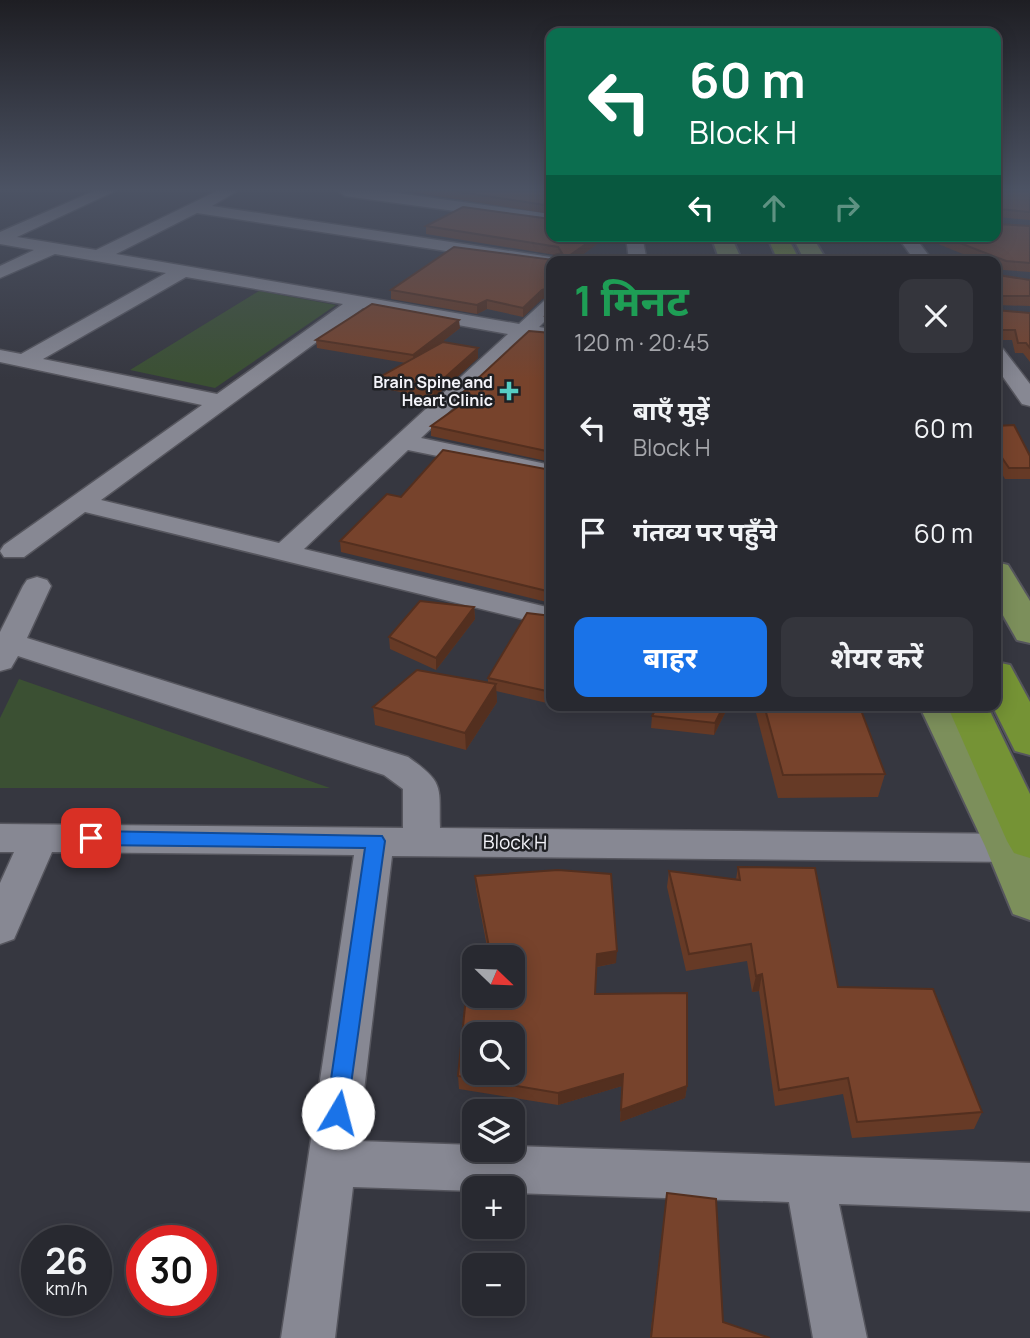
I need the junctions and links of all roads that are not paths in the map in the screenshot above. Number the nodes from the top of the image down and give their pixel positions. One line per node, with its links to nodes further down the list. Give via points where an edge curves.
1 (41, 253): 6 (street)
2 (83, 253): 4 (street)
3 (102, 253): 4 (street)
4 (97, 256): 5 (street)
5 (183, 271): 7 (street); 13 (street)
6 (0, 273)
7 (359, 302): 9 (street); 15 (street)
8 (546, 310): 9 (street)
9 (525, 330): 10 (street); 16 (street)
10 (546, 334)
11 (0, 356): 13 (street)
12 (1001, 359): 14 (street)
13 (24, 361): 15 (street)
14 (1026, 389)
15 (221, 402): 18 (street)
16 (403, 442): 17 (street); 20 (street)
17 (546, 471)
18 (80, 503): 19 (street); 20 (street)
19 (14, 551)
20 (285, 552): 23 (street)
21 (1001, 581): 24 (main road)
22 (37, 586): 25 (street)
23 (546, 616)
24 (1030, 632)
25 (5, 652): 33 (street, via 396,766 421,784)
26 (1001, 684): 29 (highway)
27 (943, 711): 34 (main road)
28 (969, 711): 34 (highway)
29 (1030, 741)
30 (0, 838): 31 (street, Block H)
31 (39, 838): 32 (street, Block H); 36 (street)
32 (375, 841): 33 (street, Block H); 37 (street)
33 (422, 841): 34 (street, Block H)
34 (1023, 845): 35 (main road)
35 (1030, 901)
36 (0, 928)
37 (331, 1163): 38 (street); 40 (street)
38 (809, 1180): 39 (street); 41 (street)
39 (1030, 1186)
40 (307, 1338)
41 (840, 1338)

